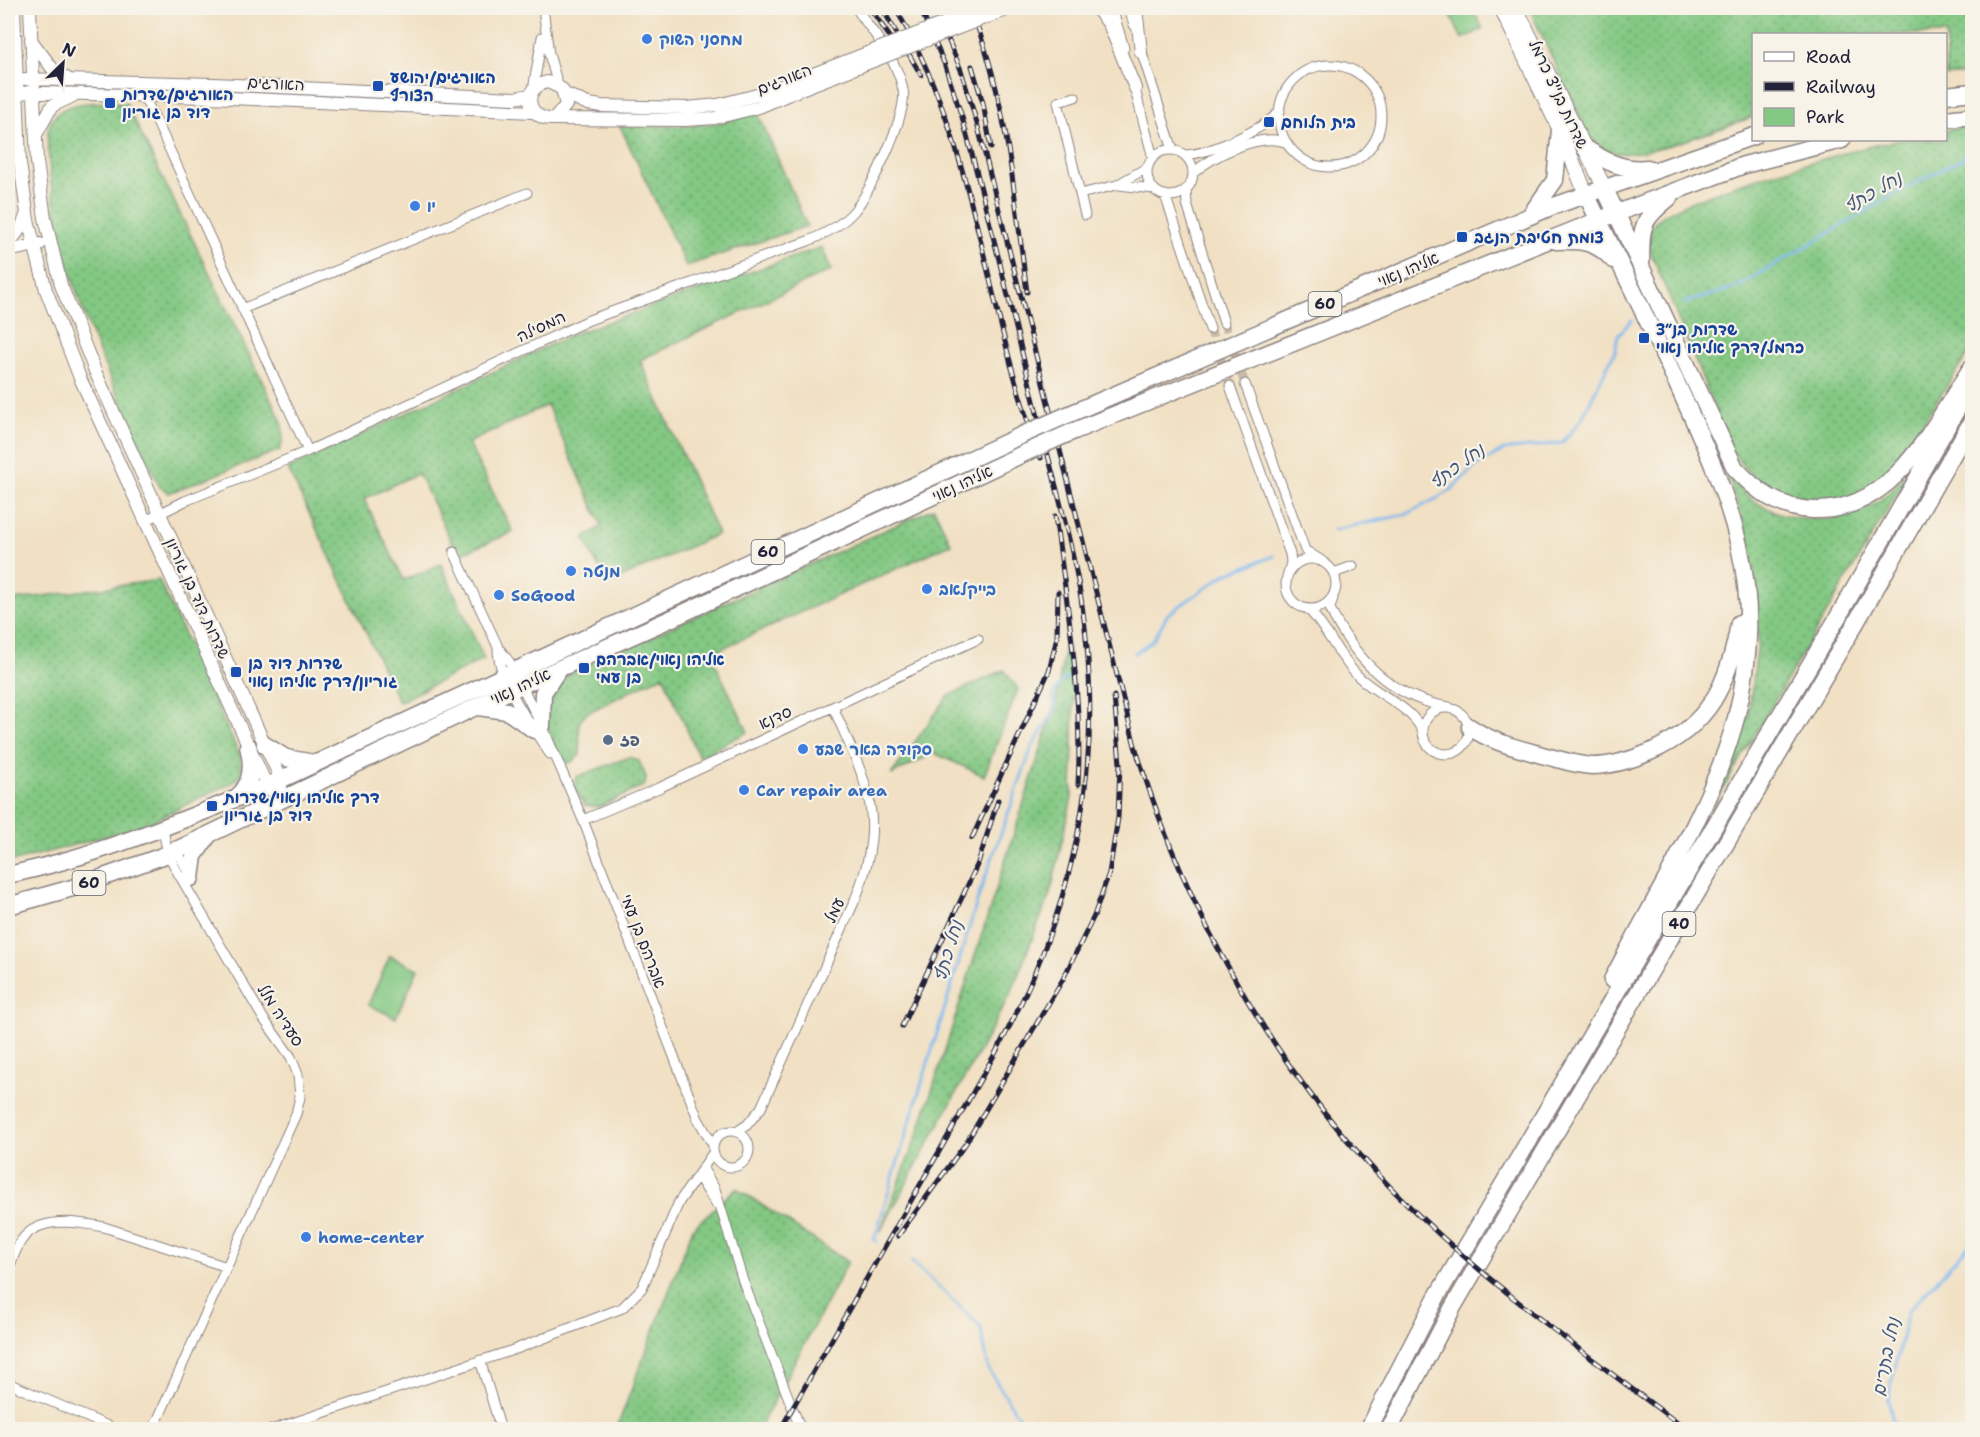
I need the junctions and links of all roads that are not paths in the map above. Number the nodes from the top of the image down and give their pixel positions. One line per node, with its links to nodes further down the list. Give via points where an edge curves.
1 (14, 8): 15 (street, שדרות דוד בן גוריון)
2 (30, 8): 16 (street, שדרות דוד בן גוריון)
3 (543, 8): 14 (street)
4 (856, 8): 81 (street, המסילה, via 899,76 904,99 902,116 858,206 844,221 827,232 589,320)
5 (1022, 8): 12 (street, האורגים)
6 (1096, 8): 23 (street, via 1109,24)
7 (1112, 8): 23 (street)
8 (1129, 8): 17 (street)
9 (1136, 8): 17 (street)
10 (1501, 8): 40 (main road, שדרות בנ"צ כרמל)
11 (1516, 8): 46 (main road, שדרות בנ"צ כרמל)
12 (1007, 10): 13 (street, האורגים)
13 (985, 11): 21 (street, האורגים, bridge)
14 (544, 23): 24 (street, via 549,54); 26 (street)
15 (15, 39): 18 (street); 19 (street, שדרות דוד בן גוריון)
16 (31, 39): 20 (street, via 55,72); 22 (street, שדרות דוד בן גוריון)
17 (1141, 52): 47 (street)
18 (8, 54)
19 (12, 79): 22 (street); 25 (street, שדרות דוד בן גוריון)
20 (71, 81): 22 (street, האורגים); 26 (street, האורגים, via 515,98)
21 (798, 85): 24 (street, האורגים, via 737,101 687,108 601,106 588,104); 37 (street, האורגים, via 759,107 715,118)
22 (33, 86): 25 (street, האורגים); 28 (street, האורגים); 43 (street, שדרות דוד בן גוריון)
23 (1135, 88): 49 (street)
24 (562, 90): 26 (street, via 543,83); 37 (street, via 566,105)
25 (12, 92): 41 (street, שדרות דוד בן גוריון)
26 (532, 92): 34 (street)
27 (1972, 92): 31 (highway)
28 (80, 93): 29 (street, האורגים); 43 (street, via 52,106)
29 (137, 94): 30 (street, האורגים); 39 (street)
30 (166, 95): 34 (street, האורגים); 39 (street)
31 (1947, 95)
32 (1075, 97): 58 (street, via 1058,102)
33 (1280, 111): 45 (street); 45 (street, via 1293,80 1307,70 1325,65 1346,67 1360,74 1376,92 1381,107 1380,130 1373,144 1348,164 1317,165 1302,158); 48 (street, via 1249,133)
34 (533, 112): 37 (street, via 544,118)
35 (8, 116): 41 (street)
36 (1972, 116): 38 (highway)
37 (556, 117)
38 (1947, 119)
39 (156, 120): 73 (street)
40 (1560, 130): 59 (main road, שדרות בנ"צ כרמל); 65 (highway, via 1558,167 1552,188 1529,216)
41 (18, 134): 61 (street, שדרות דוד בן גוריון)
42 (1752, 137): 50 (highway, 60)
43 (35, 139): 67 (street, שדרות דוד בן גוריון)
44 (1838, 141): 56 (highway, 60, via 1744,165)
45 (1287, 143): 51 (street, via 1275,138 1259,141 1213,159)
46 (1585, 148): 50 (highway, via 1629,169); 53 (main road, שדרות בנ"צ כרמל)
47 (1173, 150): 48 (street); 49 (street, via 1162,152)
48 (1184, 155): 51 (street)
49 (1151, 162): 52 (street); 54 (street, via 1149,180)
50 (1667, 166): 53 (highway, 60)
51 (1193, 173): 55 (street)
52 (1117, 185): 54 (street); 58 (street)
53 (1604, 187): 59 (highway, 60); 62 (highway)
54 (1154, 189): 60 (street)
55 (1186, 189): 60 (street, via 1177,195); 74 (street, via 1187,204)
56 (1678, 190): 62 (highway, 60); 71 (highway, via 1644,222)
57 (527, 193): 73 (street)
58 (1080, 194): 63 (street)
59 (1586, 194): 64 (highway); 65 (highway, אליהו נאוי / 60)
60 (1165, 195): 75 (street)
61 (27, 212): 68 (street); 69 (street, שדרות דוד בן גוריון)
62 (1616, 213): 64 (highway, 60); 71 (highway)
63 (1085, 215)
64 (1599, 220): 66 (highway, אליהו נאוי / 60); 72 (highway)
65 (1515, 223): 94 (highway, אליהו נאוי / 60, bridge, via 1022,435)
66 (1543, 241): 72 (highway, via 1589,242 1607,253); 93 (highway, אליהו נאוי / 60, bridge, via 1074,431)
67 (50, 242): 69 (street); 82 (street, שדרות דוד בן גוריון, via 73,318)
68 (8, 245)
69 (34, 246): 70 (street); 83 (street, שדרות דוד בן גוריון, via 58,324)
70 (8, 251)
71 (1641, 267): 76 (highway, via 1735,468 1764,495 1802,510 1832,511 1860,503 1885,486 1908,463)
72 (1624, 274): 84 (highway, via 1712,461)
73 (242, 309): 81 (street)
74 (1224, 323)
75 (1210, 329)
76 (1972, 367)
77 (1972, 383): 121 (highway, 40)
78 (1245, 384): 86 (street, via 1305,550)
79 (1230, 386): 89 (street, via 1290,554)
80 (1972, 421): 134 (highway, 40, via 1453,1307)
81 (308, 451): 82 (street, המסילה)
82 (160, 515): 83 (street, המסילה); 102 (street, שדרות דוד בן גוריון)
83 (145, 521): 101 (street, שדרות דוד בן גוריון)
84 (1738, 538): 98 (highway, via 1741,596 1734,653 1717,695 1689,730 1624,762 1592,766 1491,740); 121 (highway, via 1749,631 1736,718 1721,761 1689,831)
85 (454, 552): 94 (street, אברהם בן עמי)
86 (1322, 561): 88 (street); 89 (street, via 1298,562)
87 (1353, 566): 88 (street)
88 (1334, 573): 90 (street)
89 (1288, 574): 91 (street, via 1289,597)
90 (1333, 598): 91 (street, via 1322,607); 96 (street, via 1330,608 1334,617 1368,667 1419,700)
91 (1308, 609): 100 (street, via 1359,677 1408,712)
92 (978, 639): 95 (street, סדנא)
93 (561, 668): 94 (highway, אליהו נאוי / 60); 99 (highway, via 543,693)
94 (513, 680): 97 (highway, אליהו נאוי / 60); 99 (street, אברהם בן עמי); 103 (highway, אליהו נאוי / 60)
95 (833, 707): 107 (street, סדנא); 115 (street, עמל, via 869,791 872,844 855,900)
96 (1449, 707): 98 (street, via 1462,714); 100 (street, via 1430,713)
97 (474, 708): 99 (highway, via 487,706 507,711); 106 (highway, אליהו נאוי / 60)
98 (1470, 727): 100 (street, via 1468,741 1451,754 1431,749)
99 (538, 728): 107 (street, אברהם בן עמי)
100 (1422, 730)
101 (248, 746): 104 (street, שדרות דוד בן גוריון); 105 (highway, via 250,775 246,788)
102 (266, 746): 103 (highway, via 286,758); 104 (street, שדרות דוד בן גוריון)
103 (315, 764): 104 (highway, אליהו נאוי / 60)
104 (274, 783): 105 (highway, אליהו נאוי / 60); 106 (street, שדרות דוד בן גוריון)
105 (236, 799): 108 (highway, אליהו נאוי / 60)
106 (281, 800): 109 (highway, אליהו נאוי / 60)
107 (583, 820): 116 (street, אברהם בן עמי)
108 (163, 830): 110 (street, סעדיה מלל); 111 (highway, אליהו נאוי / 60)
109 (211, 833): 110 (highway, אליהו נאוי / 60); 112 (highway, via 194,856)
110 (173, 852): 112 (street, סעדיה מלל); 113 (highway, אליהו נאוי / 60, via 76,887); 114 (street, סעדיה מלל)
111 (8, 875)
112 (191, 878): 114 (street, סעדיה מלל)
113 (8, 906)
114 (200, 910): 124 (street, סעדיה מלל, via 263,1018 291,1057 300,1097 296,1114)
115 (754, 1118): 117 (street, עמל); 119 (street, עמל)
116 (698, 1119): 118 (street); 120 (street, אברהם בן עמי)
117 (736, 1132): 118 (street); 119 (street)
118 (722, 1133): 120 (street)
119 (747, 1142): 122 (street, via 749,1152 744,1162)
120 (713, 1149): 122 (street); 123 (street)
121 (1519, 1158): 133 (highway, 40, via 1436,1298)
122 (724, 1167): 123 (street)
123 (703, 1172): 126 (street, via 678,1202 642,1288 622,1308); 132 (street, via 723,1215 743,1281)
124 (227, 1267): 125 (street, via 104,1227 58,1223 42,1225 26,1235); 129 (street, סעדיה מלל)
125 (8, 1271)
126 (480, 1360): 130 (street); 131 (street)
127 (8, 1383): 128 (street)
128 (117, 1430)
129 (153, 1430)
130 (271, 1430)
131 (501, 1430)
132 (801, 1430)
133 (1368, 1430)
134 (1389, 1430)

